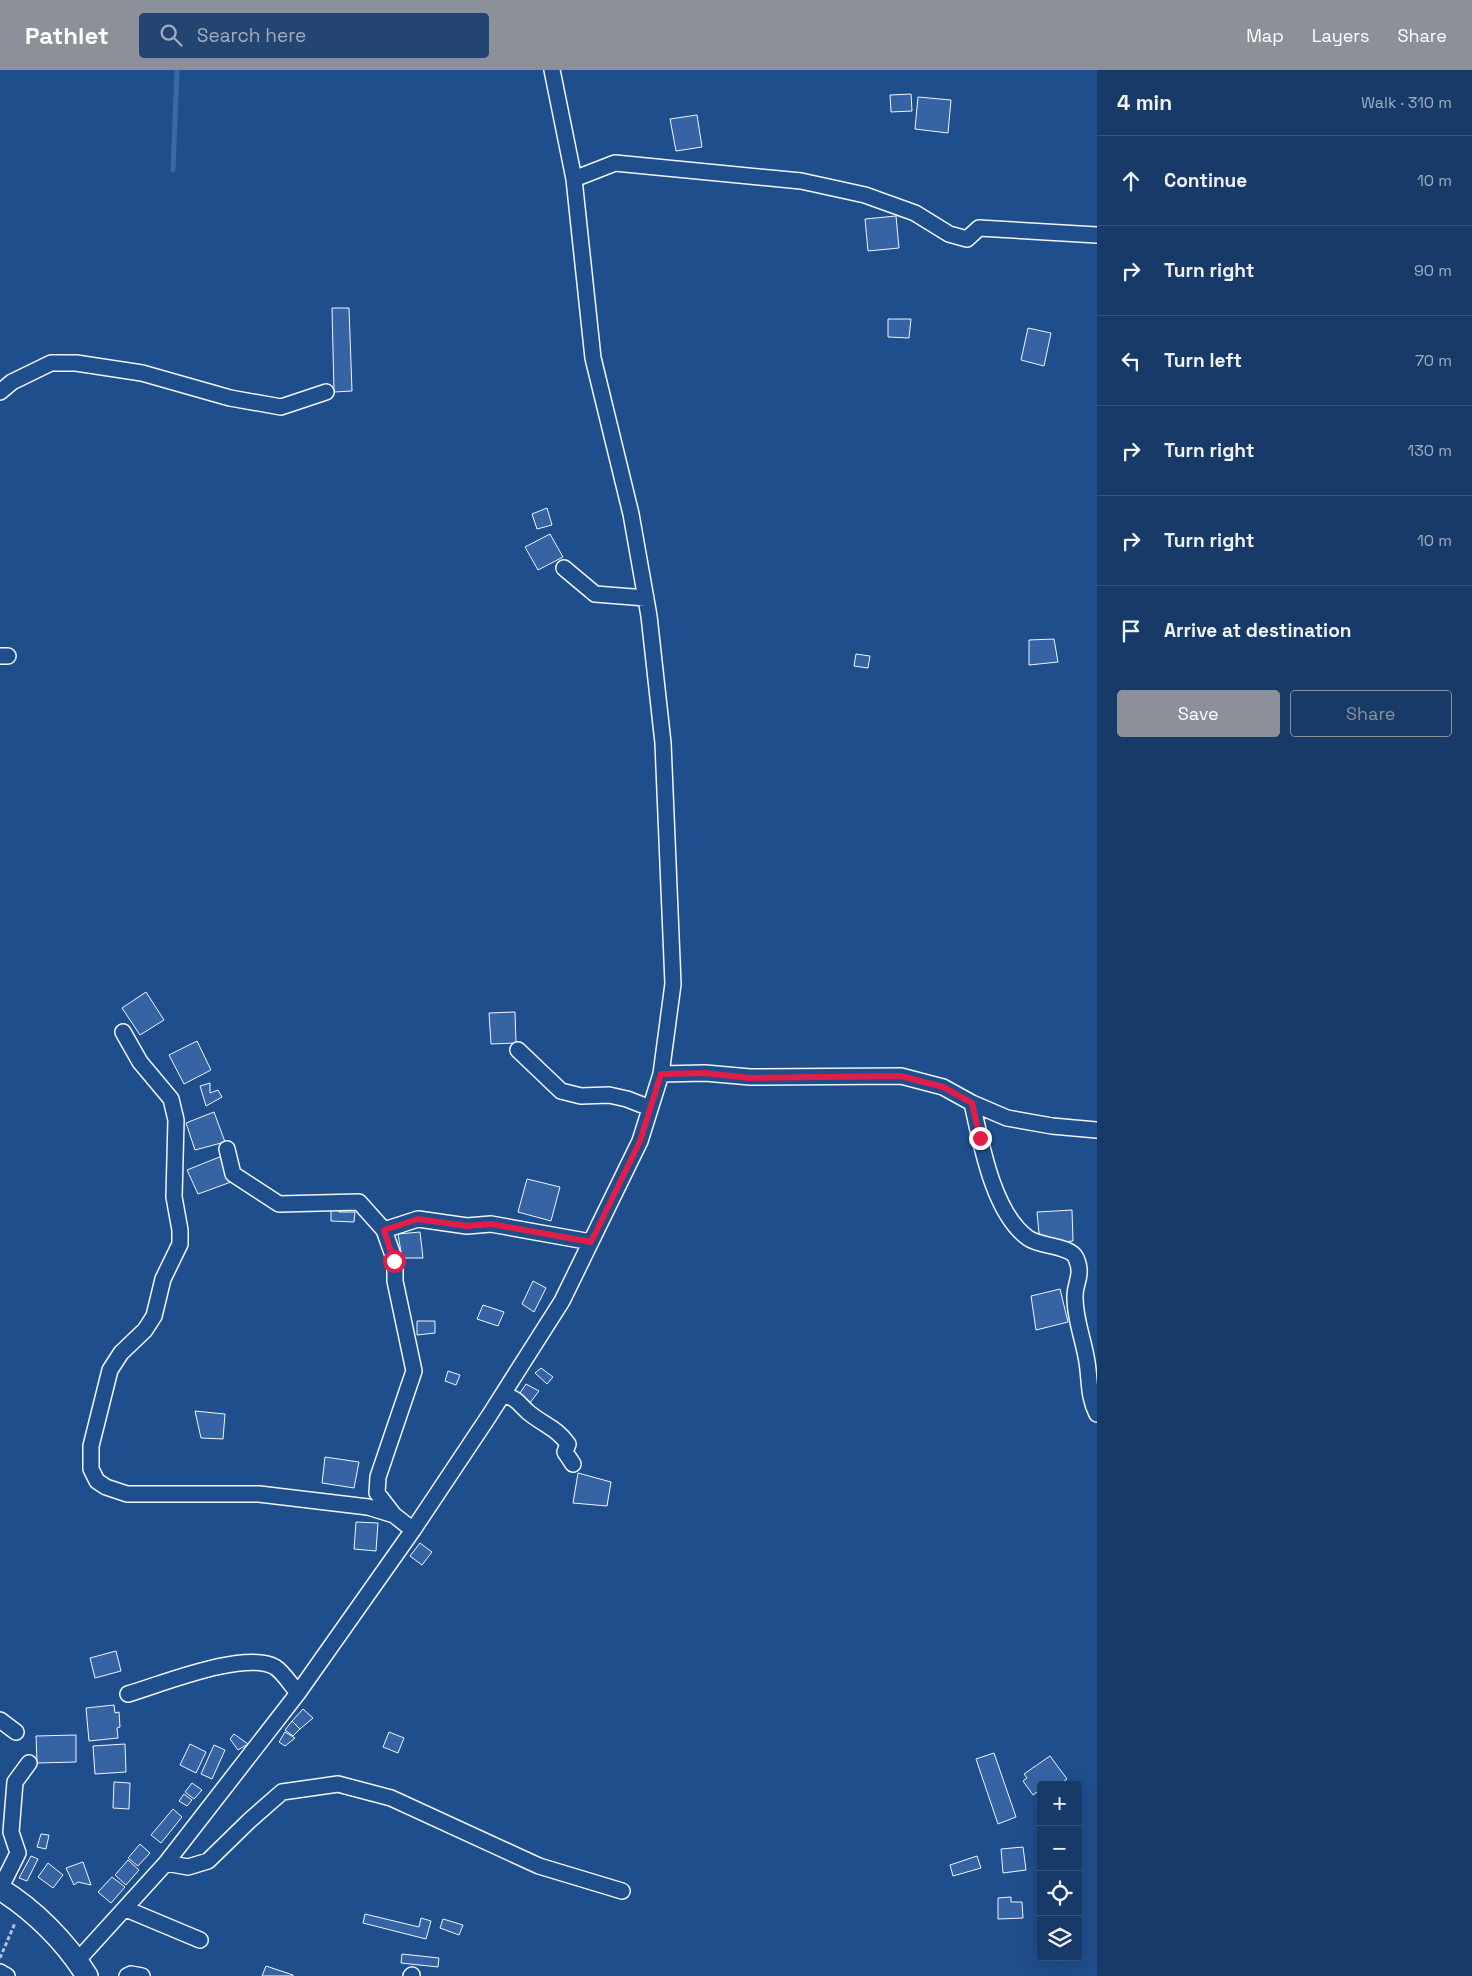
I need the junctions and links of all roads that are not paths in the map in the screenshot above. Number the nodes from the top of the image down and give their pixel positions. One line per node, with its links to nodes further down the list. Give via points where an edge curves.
1 (552, 70): 2 (street)
2 (574, 179): 3 (street, via 615,163 675,167 801,181 865,195 915,213 949,234 967,239 979,228); 7 (street, via 593,358 631,514)
3 (1097, 235)
4 (0, 392): 5 (street, via 12,382 51,363 76,363 142,374 230,398 280,407)
5 (326, 392)
6 (564, 568): 7 (street, via 595,594)
7 (646, 598): 10 (street, via 663,743 674,984)
8 (123, 1032): 20 (street, via 140,1062 172,1099 176,1120 174,1197 180,1244 163,1279 154,1316 110,1370 90,1446 91,1469 97,1481 127,1494 259,1494 368,1506)
9 (518, 1050): 12 (street, via 561,1091 581,1096 627,1098)
10 (661, 1074): 11 (street, via 705,1073 750,1078 901,1076 943,1087); 12 (street)
11 (972, 1103): 13 (street, via 1007,1118); 18 (street, via 996,1196 1027,1238 1068,1250 1077,1260 1080,1279 1075,1307 1087,1363 1089,1391)
12 (650, 1108): 16 (street, via 640,1141)
13 (1097, 1130)
14 (227, 1149): 15 (street, via 233,1174 280,1204 359,1202)
15 (384, 1230): 16 (street, via 418,1219 467,1226 491,1224); 20 (street, via 394,1261 395,1281 414,1371 378,1477 377,1493)
16 (591, 1242): 17 (street, via 562,1301)
17 (502, 1394): 19 (street, via 523,1404 527,1411 561,1435 568,1444 566,1452); 21 (street)
18 (1097, 1414)
19 (573, 1464)
20 (394, 1515): 21 (street)
21 (413, 1530): 22 (street)
22 (298, 1693): 23 (street, via 275,1667 253,1661 234,1662); 27 (street)
23 (128, 1694)
24 (0, 1720): 25 (street)
25 (16, 1732)
26 (29, 1764): 28 (street, via 15,1782 11,1832 18,1853)
27 (166, 1863): 29 (street, via 188,1867 208,1861 282,1792 338,1784 391,1798 539,1866); 30 (street)
28 (0, 1889): 32 (main road, via 24,1904)
29 (622, 1891)
30 (126, 1909): 31 (street); 32 (street)
31 (200, 1940)
32 (82, 1969)
33 (0, 1972): 34 (street)
34 (7, 1976)
35 (127, 1976): 36 (street)
36 (142, 1976)

